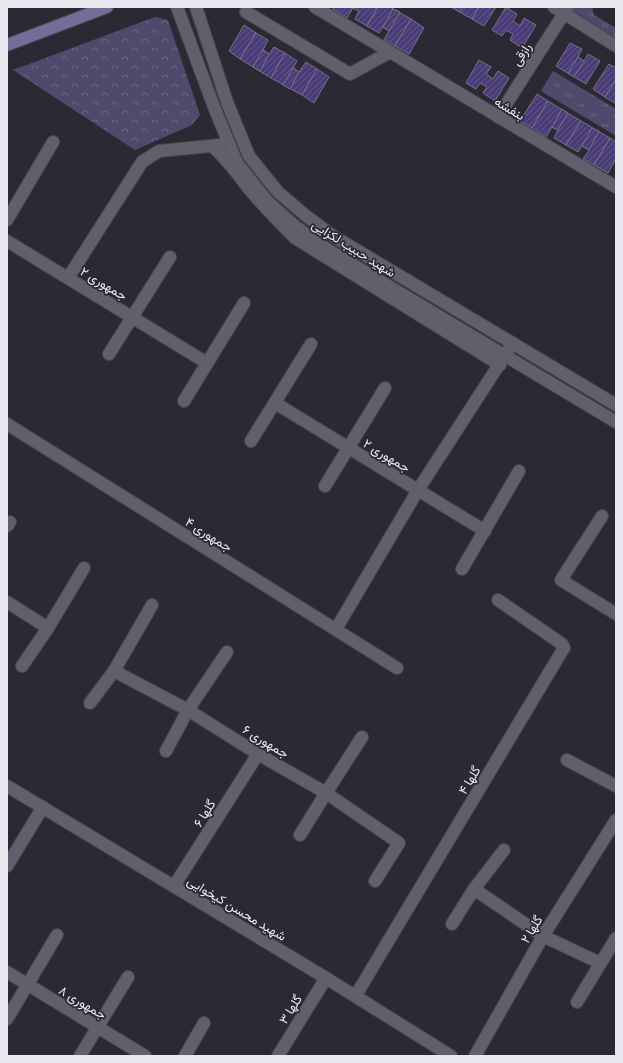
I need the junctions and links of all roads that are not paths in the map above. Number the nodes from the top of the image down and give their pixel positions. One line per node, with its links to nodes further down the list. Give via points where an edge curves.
1 (107, 7): 7 (main road)
2 (177, 7): 13 (street, شهید حبیب لکزایی)
3 (196, 7): 11 (street, شهید حبیب لکزایی, via 227,102)
4 (315, 7): 9 (street, بنفشه)
5 (562, 9): 8 (street); 10 (street, رازقی)
6 (246, 12): 9 (street, via 350,74)
7 (7, 45)
8 (616, 46)
9 (390, 52): 10 (street, بنفشه)
10 (498, 117): 15 (street, بنفشه)
11 (242, 138): 13 (street); 23 (street, شهید حبیب لکزایی, via 249,156 278,192 305,215 334,236)
12 (53, 142): 16 (street)
13 (228, 143): 14 (street); 25 (street, شهید حبیب لکزایی, via 236,163 268,202 296,226 325,248)
14 (213, 146): 19 (street, via 159,151 142,162); 25 (street, via 270,214 295,238)
15 (616, 187)
16 (7, 220)
17 (7, 240): 19 (street, جمهوری ۲)
18 (170, 257): 21 (street)
19 (68, 278): 21 (street, جمهوری ۲)
20 (244, 303): 26 (street)
21 (133, 317): 24 (street); 26 (street, جمهوری ۲)
22 (311, 344): 29 (street)
23 (513, 344): 25 (street); 30 (street, شهید حبیب لکزایی)
24 (110, 354)
25 (503, 361): 31 (street, شهید حبیب لکزایی); 37 (street)
26 (207, 363): 28 (street)
27 (385, 388): 34 (street)
28 (184, 401)
29 (275, 403): 33 (street); 34 (street, جمهوری ۲)
30 (616, 405)
31 (616, 422)
32 (7, 424): 47 (street, جمهوری ۴)
33 (251, 441)
34 (349, 448): 36 (street); 37 (street, جمهوری ۲)
35 (519, 471): 39 (street)
36 (326, 486)
37 (418, 490): 39 (street, جمهوری ۲); 47 (street)
38 (602, 516): 45 (street, via 561,580)
39 (485, 531): 41 (street)
40 (84, 568): 46 (street)
41 (462, 570)
42 (498, 600): 78 (street, گلها ۴, via 562,644 564,648)
43 (7, 602): 46 (street)
44 (152, 605): 51 (street)
45 (616, 614)
46 (48, 628): 49 (street)
47 (336, 629): 50 (street, جمهوری ۴)
48 (227, 652): 53 (street)
49 (22, 666)
50 (397, 668)
51 (114, 671): 52 (street); 53 (street, جمهوری ۶)
52 (90, 703)
53 (188, 710): 55 (street); 56 (street, جمهوری ۶)
54 (362, 737): 60 (street)
55 (166, 751)
56 (258, 754): 60 (street, جمهوری ۶); 67 (street, گلها ۶)
57 (567, 760): 59 (street)
58 (7, 786): 61 (street, شهید محسن کیخوایی)
59 (616, 786)
60 (326, 793): 63 (street); 66 (street, جمهوری ۶, via 399,843)
61 (43, 807): 65 (street); 67 (street, شهید محسن کیخوایی)
62 (616, 820): 71 (street, گلها ۲)
63 (300, 835)
64 (504, 850): 68 (street)
65 (7, 866)
66 (375, 881)
67 (174, 886): 76 (street, شهید محسن کیخوایی)
68 (474, 889): 69 (street); 71 (street)
69 (452, 924)
70 (57, 935): 77 (street)
71 (543, 936): 73 (street); 88 (street, گلها ۲)
72 (616, 938): 73 (street)
73 (600, 963): 79 (street)
74 (7, 972): 77 (street, جمهوری ۸)
75 (128, 978): 82 (street)
76 (326, 978): 78 (street, شهید محسن کیخوایی); 86 (street, گلها ۳)
77 (27, 985): 80 (street); 82 (street, جمهوری ۸)
78 (356, 995): 87 (street, شهید محسن کیخوایی)
79 (576, 1002)
80 (7, 1019)
81 (204, 1024): 85 (street)
82 (98, 1027): 83 (street); 84 (street, جمهوری ۸)
83 (80, 1056)
84 (145, 1056)
85 (185, 1056)
86 (278, 1056)
87 (451, 1056)
88 (475, 1056)

